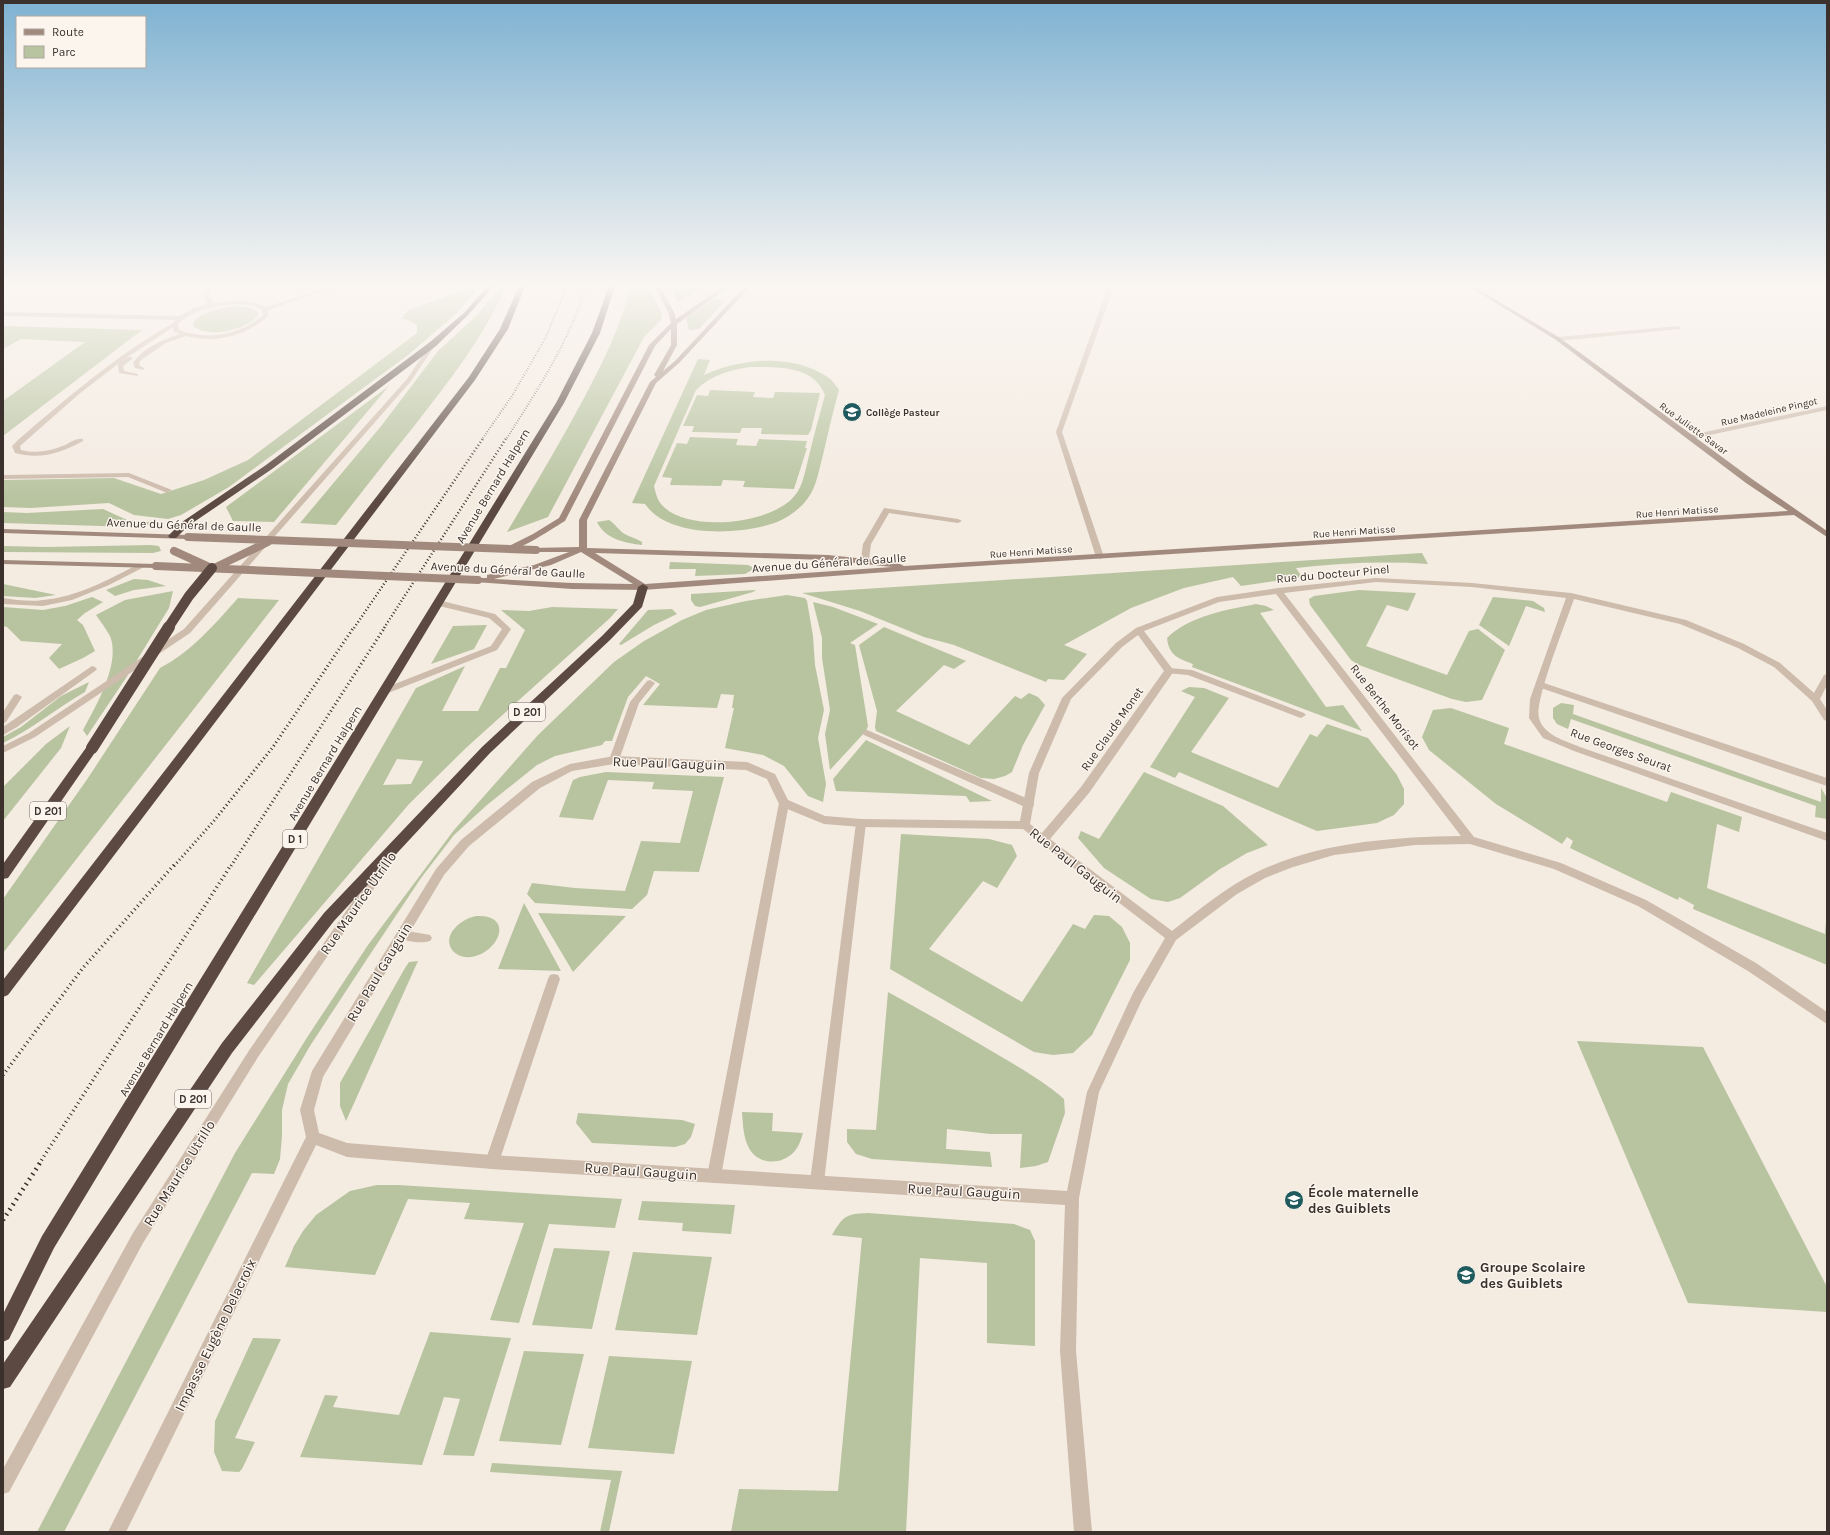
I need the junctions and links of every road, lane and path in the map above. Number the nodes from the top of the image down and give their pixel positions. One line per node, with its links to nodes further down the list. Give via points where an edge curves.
1 (121, 358): 18 (street, via 16,446 18,451 25,454 43,454 63,450)
2 (131, 358): 14 (street, via 120,366 121,372)
3 (141, 358): 13 (street, via 136,363 137,367)
4 (415, 358): 25 (highway, via 269,467 185,524)
5 (424, 358): 55 (street, via 409,380 187,631 32,735)
6 (485, 358): 71 (highway)
7 (583, 358): 40 (highway, Avenue Bernard Halpern / D 1, via 560,403)
8 (645, 358): 28 (main road, via 562,518 536,536)
9 (667, 358): 15 (main road)
10 (681, 358): 15 (main road)
11 (1085, 358): 29 (street, via 1059,432)
12 (1582, 358): 17 (main road, Rue Juliette Savar)
13 (142, 369)
14 (136, 375)
15 (653, 382): 27 (main road, via 583,520)
16 (1827, 408): 17 (street, Rue Madeleine Pingot)
17 (1691, 437): 21 (main road, Rue Juliette Savar)
18 (81, 440)
19 (3, 477): 20 (street, via 129,476)
20 (168, 490)
21 (1795, 513): 24 (main road, Rue Juliette Savar); 29 (main road, Rue Henri Matisse)
22 (958, 521): 30 (street, via 887,510 867,544)
23 (3, 531): 25 (main road, Avenue du Général de Gaulle)
24 (1827, 535)
25 (173, 536): 26 (main road, Avenue du Général de Gaulle, bridge); 33 (main road, bridge, via 174,551)
26 (271, 541): 28 (main road, Avenue du Général de Gaulle, bridge); 33 (main road, bridge)
27 (583, 548): 28 (main road, Avenue du Général de Gaulle, bridge); 30 (main road, Avenue du Général de Gaulle, via 662,554); 35 (main road, via 563,560 548,565); 36 (main road)
28 (507, 549)
29 (1100, 557): 34 (main road, Rue Henri Matisse)
30 (865, 559): 34 (main road, Avenue du Général de Gaulle)
31 (3, 562): 32 (main road, Avenue du Général de Gaulle)
32 (142, 566): 33 (main road, Avenue du Général de Gaulle, bridge); 39 (street, via 92,590 69,597 44,603)
33 (212, 568): 35 (main road, Avenue du Général de Gaulle, bridge); 66 (highway, D 201, bridge, via 189,596 92,748)
34 (914, 568): 36 (main road, Avenue du Général de Gaulle)
35 (478, 580): 36 (main road, Avenue du Général de Gaulle)
36 (643, 587): 62 (highway, D 201, via 638,605 486,750)
37 (1278, 591): 38 (street, Rue du Docteur Pinel, via 1376,580 1472,585); 41 (street, Rue du Docteur Pinel, via 1216,600); 65 (street, Rue Berthe Morisot)
38 (1570, 596): 46 (street, Rue Georges Seurat); 49 (street, Rue du Docteur Pinel, via 1683,622 1741,646 1777,665)
39 (3, 601)
40 (438, 603): 47 (highway, Avenue Bernard Halpern / D 1); 47 (street, via 492,616 506,629 494,648)
41 (1139, 630): 43 (street); 59 (street, Rue du Docteur Pinel, via 1119,645 1067,698 1034,774)
42 (92, 669): 53 (street)
43 (1169, 671): 50 (street, via 1189,672); 64 (street, Rue Claude Monet, via 1085,790)
44 (1827, 677): 49 (street)
45 (650, 683): 56 (street, via 635,702)
46 (1541, 685): 57 (street); 63 (street, Rue Georges Seurat, via 1535,699 1534,718 1546,736)
47 (385, 691): 78 (highway, Avenue Bernard Halpern / D 1, via 48,1242)
48 (17, 697): 52 (street)
49 (1815, 699): 51 (street, Rue du Docteur Pinel)
50 (1301, 715)
51 (1827, 718)
52 (3, 720)
53 (3, 732)
54 (868, 734): 59 (street)
55 (3, 750)
56 (614, 760): 58 (street, Rue Paul Gauguin, via 747,766 771,778); 67 (street, Rue Paul Gauguin, via 570,768 536,785 471,838 440,872)
57 (1827, 782)
58 (784, 803): 60 (street, Rue Paul Gauguin, via 824,820); 75 (street)
59 (1029, 804): 61 (street, Rue du Docteur Pinel)
60 (861, 823): 61 (street, Rue Paul Gauguin); 76 (street)
61 (1025, 825): 64 (street, Rue Paul Gauguin)
62 (406, 834): 79 (highway, D 201, via 329,917 227,1048); 80 (street, Rue Maurice Utrillo, via 254,1052 142,1231)
63 (1827, 837)
64 (1042, 840): 68 (street, Rue Paul Gauguin)
65 (1470, 840): 68 (street, via 1415,841 1362,847 1334,851 1291,863 1234,890); 72 (street, via 1557,866 1642,903 1752,967)
66 (3, 874)
67 (402, 935): 69 (street); 73 (street, Rue Paul Gauguin, via 317,1075 307,1110)
68 (1172, 937): 77 (street, via 1137,997 1092,1092)
69 (426, 938)
70 (554, 979): 74 (street)
71 (3, 991)
72 (1827, 1019)
73 (313, 1137): 74 (street, Rue Paul Gauguin, via 347,1150); 81 (street, Impasse Eugène Delacroix)
74 (492, 1162): 75 (street, Rue Paul Gauguin)
75 (714, 1176): 76 (street, Rue Paul Gauguin)
76 (817, 1182): 77 (street, Rue Paul Gauguin)
77 (1072, 1198): 82 (street, via 1068,1351)
78 (3, 1333)
79 (3, 1380)
80 (3, 1486)
81 (117, 1532)
82 (1083, 1532)

